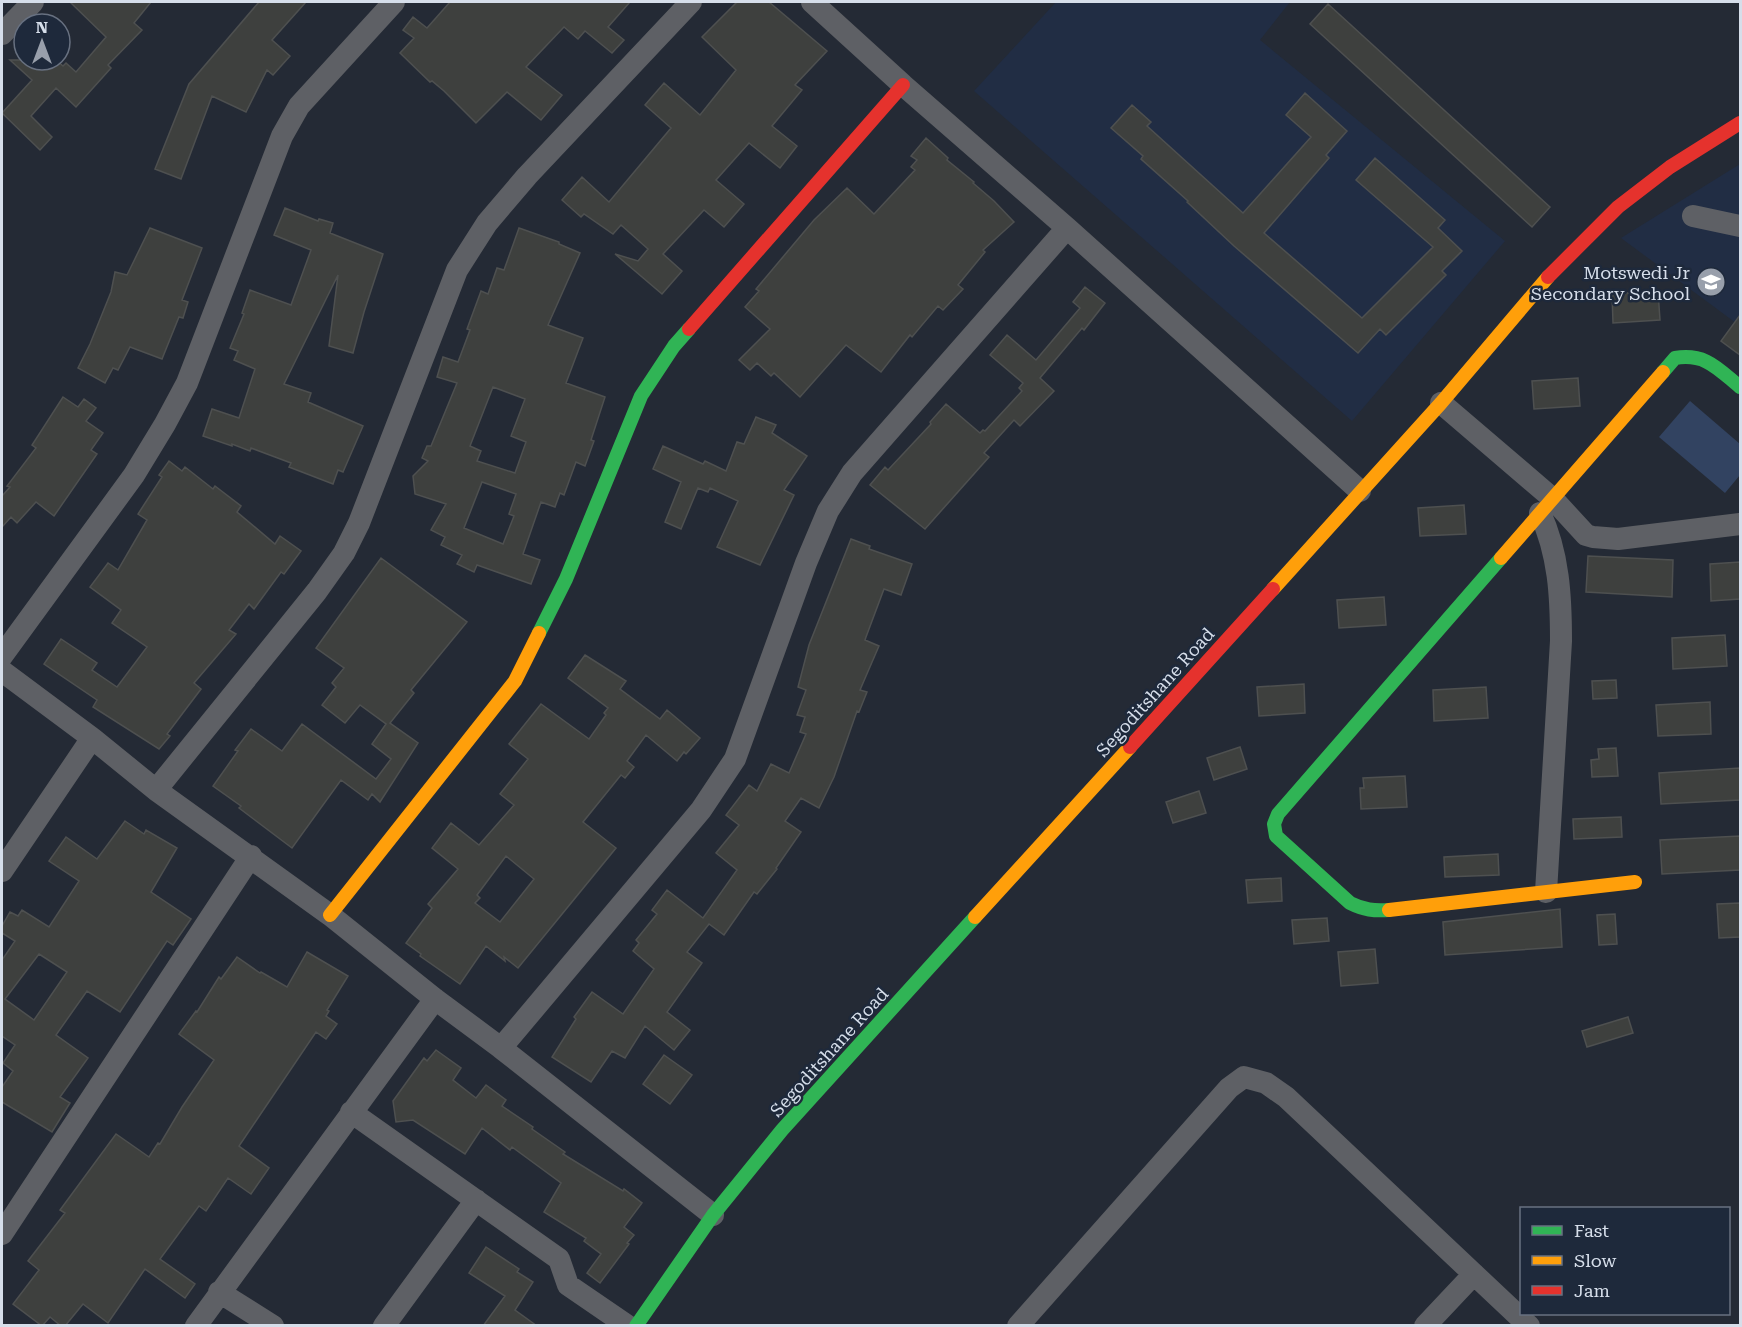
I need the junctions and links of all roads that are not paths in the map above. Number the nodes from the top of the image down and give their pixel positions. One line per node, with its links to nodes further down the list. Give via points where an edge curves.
1 (33, 2): 5 (street)
2 (394, 2): 16 (street, via 299,106 282,136 187,383 165,424 134,475)
3 (691, 2): 19 (street, via 487,223 457,270 344,553)
4 (812, 2): 6 (street)
5 (2, 34)
6 (903, 85): 10 (street); 24 (street, via 674,346 641,396 566,579 515,681)
7 (1740, 123): 12 (street, Segoditshane Road, via 1670,167 1618,207 1547,278)
8 (1694, 216): 9 (street)
9 (1740, 226)
10 (1067, 228): 13 (street); 26 (street, via 852,473 828,510 810,552 735,759 701,810)
11 (1740, 387): 14 (street, via 1701,356 1675,358)
12 (1441, 403): 13 (street, Segoditshane Road); 14 (street)
13 (1360, 491): 29 (street, Segoditshane Road, via 783,1130)
14 (1546, 506): 15 (street, via 1593,537 1618,539); 23 (street, via 1561,614); 23 (street, via 1278,814 1274,824 1276,836 1350,903 1362,909 1376,911)
15 (1740, 524)
16 (2, 656)
17 (2, 671): 18 (street)
18 (92, 738): 19 (street); 21 (street)
19 (156, 790): 20 (street)
20 (251, 856): 24 (street); 30 (street)
21 (2, 871)
22 (1635, 882): 23 (street)
23 (1546, 892)
24 (330, 915): 25 (street)
25 (435, 999): 26 (street); 27 (street)
26 (501, 1048): 29 (street)
27 (351, 1112): 28 (street); 32 (street)
28 (477, 1200): 35 (street); 36 (street, via 559,1259 568,1285)
29 (713, 1215): 37 (street, Segoditshane Road)
30 (2, 1234)
31 (1474, 1274): 38 (street, via 1286,1097 1266,1083 1244,1077 1229,1088); 39 (street); 40 (street)
32 (219, 1292): 33 (street); 34 (street)
33 (196, 1326)
34 (273, 1326)
35 (384, 1326)
36 (628, 1326)
37 (636, 1326)
38 (1018, 1326)
39 (1425, 1326)
40 (1529, 1326)

